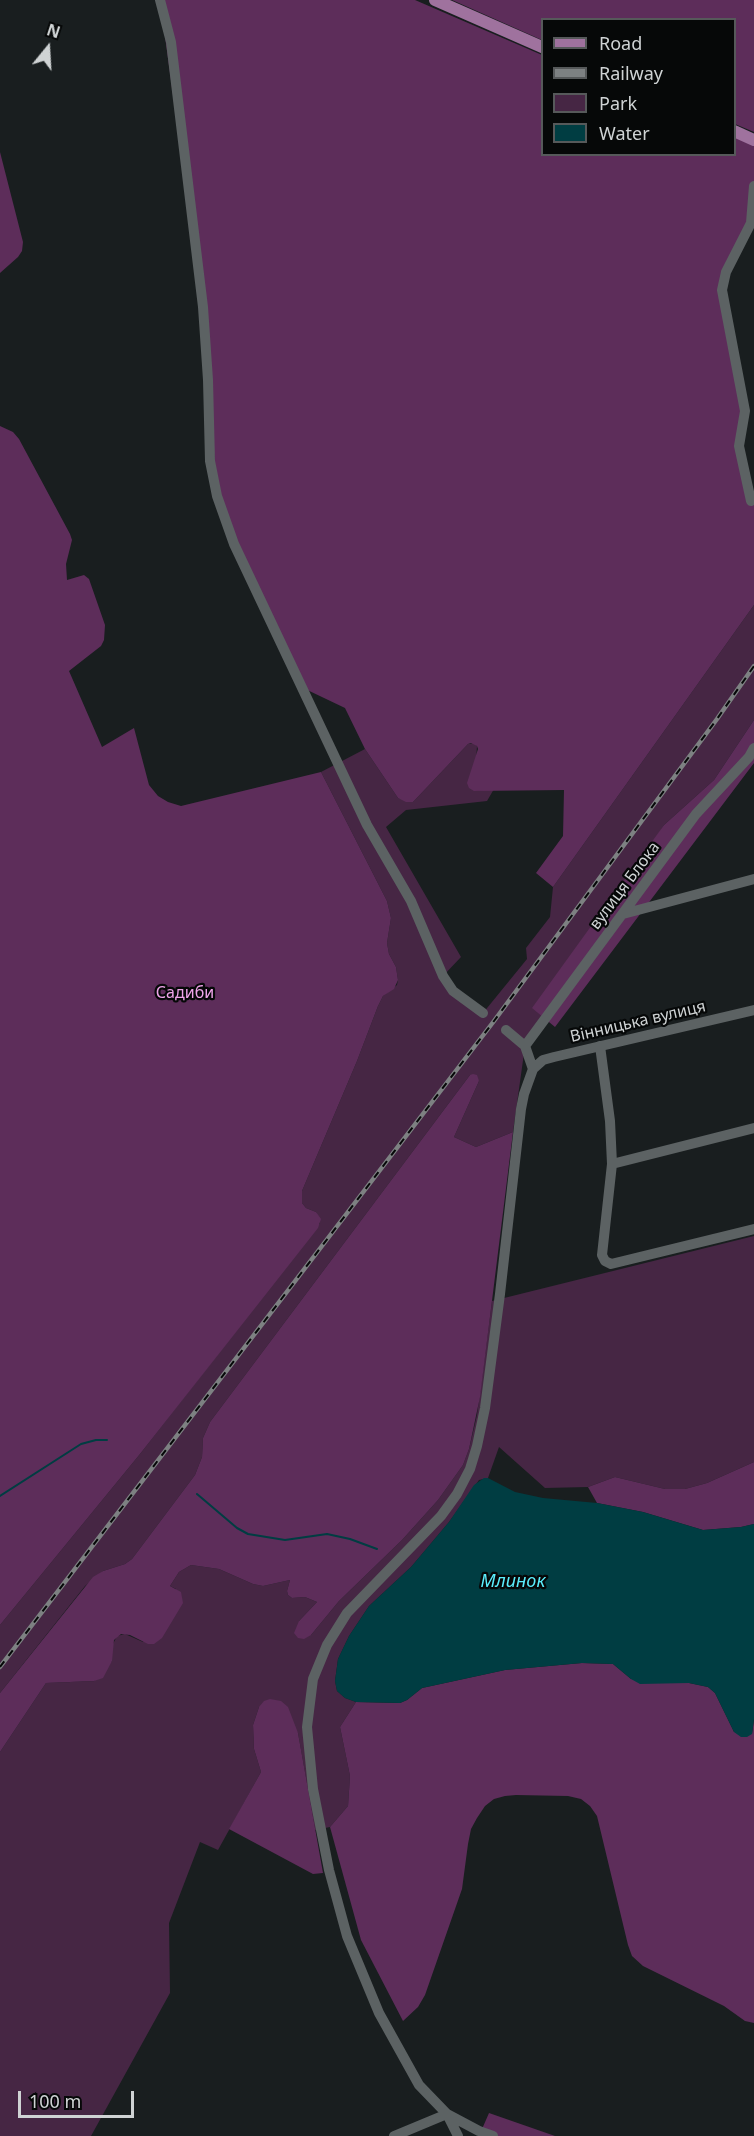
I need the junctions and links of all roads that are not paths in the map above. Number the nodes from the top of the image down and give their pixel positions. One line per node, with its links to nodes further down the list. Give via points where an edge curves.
1 (160, 0): 13 (street, via 171,42 203,307 210,461 217,496 234,544 367,825 411,901 443,976 453,991)
2 (435, 0): 3 (main road)
3 (541, 46)
4 (736, 131): 5 (main road)
5 (754, 140)
6 (754, 186): 7 (street)
7 (753, 223): 8 (street, via 726,272 722,290 745,411 739,446)
8 (751, 501)
9 (754, 748): 11 (street, вулиця Блока, via 696,814)
10 (754, 879): 11 (street)
11 (623, 914): 15 (street, вулиця Блока)
12 (754, 1010): 16 (street, Вінницька вулиця)
13 (483, 1013)
14 (506, 1030): 15 (street)
15 (525, 1046): 17 (street)
16 (600, 1046): 17 (street, Вінницька вулиця, via 543,1060); 19 (street)
17 (533, 1069): 21 (street, via 521,1108 485,1408 474,1458 449,1506 353,1606 337,1628 317,1667 308,1707 313,1789 347,1936 391,2037 419,2085)
18 (754, 1128): 19 (street)
19 (612, 1164): 20 (street, via 602,1254 605,1262 611,1264)
20 (754, 1229)
21 (447, 2114): 22 (street); 23 (street); 24 (street)
22 (394, 2136)
23 (458, 2136)
24 (493, 2136)

